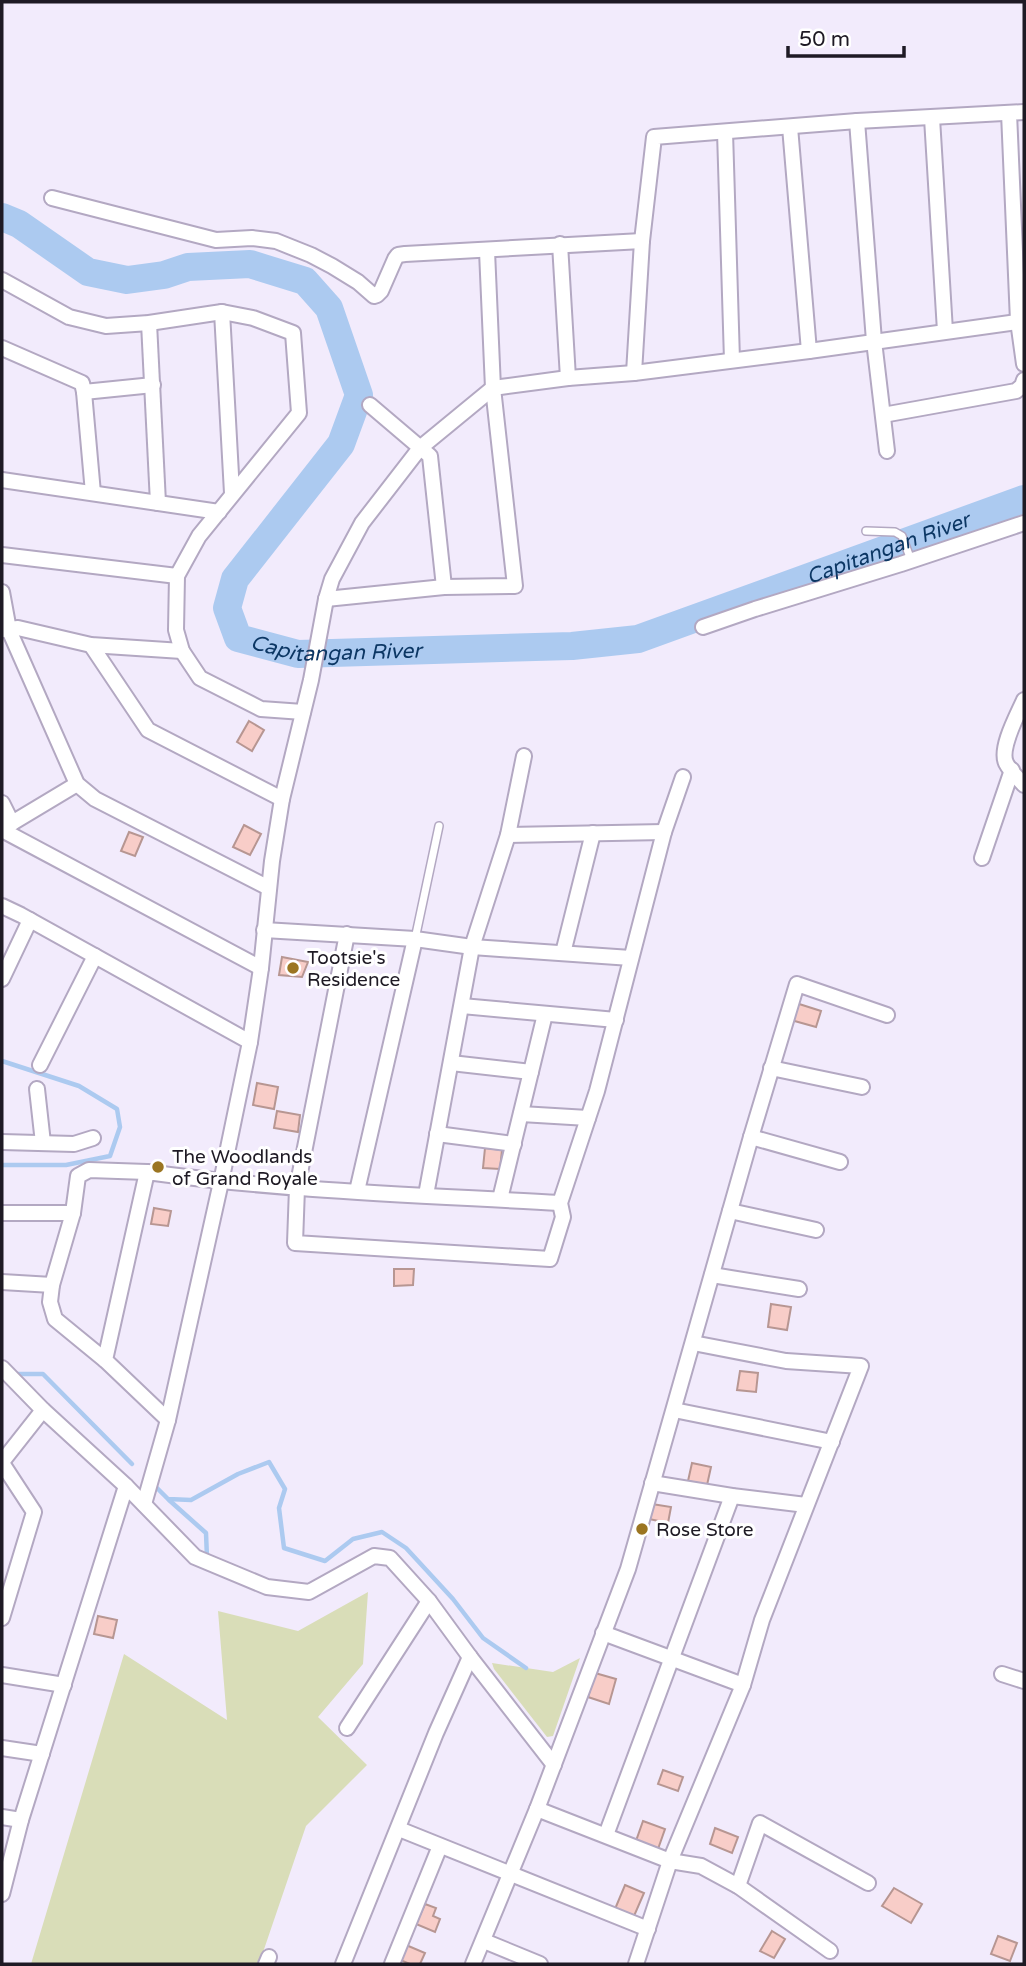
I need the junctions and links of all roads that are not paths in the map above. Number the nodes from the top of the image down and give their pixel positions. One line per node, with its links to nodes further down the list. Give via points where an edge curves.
1 (1017, 112): 2 (street); 12 (street)
2 (932, 118): 3 (street); 14 (street)
3 (857, 121): 4 (street); 15 (street)
4 (790, 127): 5 (street); 18 (street)
5 (724, 132): 7 (street, via 654,137); 19 (street)
6 (52, 198): 9 (street, via 216,240 276,241 331,266 374,296 398,255)
7 (642, 241): 8 (street); 21 (street)
8 (560, 244): 9 (street); 22 (street)
9 (487, 251): 25 (street)
10 (2, 280): 13 (street, via 69,317 106,326)
11 (222, 312): 13 (street); 33 (street); 33 (street, via 293,333 299,413)
12 (1021, 321): 14 (street); 16 (street)
13 (149, 323): 24 (street)
14 (945, 331): 15 (street)
15 (874, 341): 18 (street); 28 (street)
16 (1023, 347): 20 (street)
17 (2, 348): 26 (street, via 82,383)
18 (809, 351): 19 (street)
19 (732, 360): 21 (street)
20 (1024, 364)
21 (634, 373): 22 (street)
22 (568, 378): 25 (street)
23 (1024, 380): 28 (street, via 1016,391)
24 (153, 384): 26 (street); 34 (street)
25 (493, 388): 29 (street); 41 (street, via 515,586)
26 (84, 392): 32 (street)
27 (370, 405): 29 (street)
28 (883, 415): 30 (street)
29 (421, 448): 41 (street, via 430,456); 43 (street, via 362,523)
30 (887, 451)
31 (2, 480): 32 (street)
32 (93, 493): 34 (street)
33 (232, 493): 35 (street)
34 (158, 503): 35 (street)
35 (219, 512): 40 (street, via 199,536)
36 (1024, 523): 39 (street)
37 (866, 531): 39 (lane, via 895,532 902,536)
38 (2, 555): 40 (street)
39 (910, 556): 44 (street)
40 (177, 576): 47 (street, via 176,630)
41 (444, 587): 43 (street)
42 (2, 592): 45 (street)
43 (326, 599): 49 (street)
44 (703, 627)
45 (5, 630): 46 (street, via 18,628); 53 (street)
46 (91, 645): 47 (street); 55 (street, via 148,730)
47 (182, 651): 49 (street, via 200,678 261,709)
48 (1024, 700): 51 (street, via 1004,756)
49 (303, 712): 55 (street)
50 (524, 756): 61 (street)
51 (1012, 771): 54 (street); 62 (street)
52 (683, 777): 59 (street)
53 (77, 783): 58 (street); 63 (street, via 95,799)
54 (1024, 785)
55 (282, 799): 63 (street)
56 (2, 803): 58 (street)
57 (439, 826): 68 (lane)
58 (5, 828): 73 (street)
59 (664, 832): 60 (street); 72 (street)
60 (593, 833): 61 (street); 70 (street)
61 (508, 835): 69 (street)
62 (982, 858)
63 (269, 888): 66 (street)
64 (2, 906): 65 (street)
65 (30, 920): 71 (street); 74 (street)
66 (264, 930): 67 (street); 73 (street)
67 (347, 934): 68 (street); 97 (street)
68 (415, 939): 69 (street); 98 (street)
69 (472, 947): 70 (street); 75 (street)
70 (563, 953): 72 (street)
71 (95, 956): 79 (street); 81 (street)
72 (631, 958): 78 (street)
73 (261, 968): 79 (street)
74 (2, 979)
75 (462, 1006): 76 (street); 80 (street)
76 (545, 1014): 78 (street); 83 (street)
77 (887, 1015): 82 (street, via 797,984)
78 (616, 1020): 87 (street)
79 (250, 1042): 96 (street)
80 (451, 1063): 83 (street); 88 (street)
81 (40, 1065)
82 (771, 1068): 84 (street); 89 (street)
83 (531, 1072): 86 (street)
84 (862, 1087)
85 (37, 1089): 92 (street)
86 (521, 1114): 87 (street); 93 (street)
87 (588, 1118): 101 (street)
88 (437, 1134): 93 (street); 99 (street)
89 (751, 1137): 94 (street); 102 (street)
90 (93, 1138): 92 (street, via 74,1144)
91 (2, 1142): 92 (street)
92 (43, 1143)
93 (514, 1144): 100 (street)
94 (841, 1162)
95 (147, 1172): 96 (street); 104 (street, via 89,1170 78,1176); 111 (street)
96 (221, 1182): 97 (street); 115 (street)
97 (297, 1188): 98 (street); 101 (street, via 295,1243 550,1259 564,1217)
98 (357, 1191): 99 (street)
99 (426, 1195): 100 (street)
100 (500, 1199): 101 (street)
101 (560, 1203)
102 (730, 1211): 105 (street); 106 (street)
103 (2, 1213): 104 (street)
104 (73, 1213): 108 (street)
105 (816, 1230)
106 (712, 1275): 109 (street); 110 (street)
107 (2, 1282): 108 (street)
108 (52, 1285): 111 (street, via 55,1319)
109 (799, 1289)
110 (693, 1343): 114 (street); 116 (street, via 786,1361 861,1366)
111 (105, 1360): 115 (street)
112 (2, 1368): 113 (street)
113 (43, 1410): 117 (street); 119 (street)
114 (674, 1410): 116 (street); 118 (street)
115 (168, 1420): 121 (street)
116 (832, 1442): 122 (street)
117 (2, 1462): 124 (street, via 34,1512)
118 (652, 1483): 120 (street); 125 (street, via 628,1569)
119 (126, 1486): 121 (street); 131 (street)
120 (732, 1496): 122 (street); 127 (street)
121 (144, 1504): 123 (street, via 195,1557 267,1587 309,1592 374,1556 390,1558)
122 (806, 1505): 132 (street, via 762,1620)
123 (429, 1601): 126 (street); 133 (street)
124 (2, 1618)
125 (603, 1633): 127 (street); 136 (street)
126 (470, 1657): 136 (street); 140 (street)
127 (671, 1659): 132 (street); 141 (street)
128 (1002, 1674): 130 (street)
129 (2, 1675): 131 (street)
130 (1024, 1681)
131 (64, 1685): 135 (street)
132 (743, 1685): 143 (street)
133 (347, 1728)
134 (2, 1748): 135 (street)
135 (42, 1755): 139 (street)
136 (554, 1765): 137 (street)
137 (537, 1809): 141 (street); 144 (street)
138 (2, 1817): 139 (street)
139 (21, 1820): 147 (street)
140 (399, 1829): 142 (street); 151 (street)
141 (606, 1835): 143 (street)
142 (440, 1846): 144 (street); 152 (street)
143 (670, 1861): 146 (street, via 701,1867); 148 (street)
144 (509, 1874): 148 (street); 149 (street)
145 (868, 1883): 146 (street, via 760,1823)
146 (738, 1886): 150 (street)
147 (2, 1894)
148 (648, 1929): 155 (street)
149 (484, 1941): 153 (street); 154 (street)
150 (830, 1951)
151 (342, 1964)
152 (392, 1964)
153 (473, 1964)
154 (540, 1964)
155 (636, 1964)

